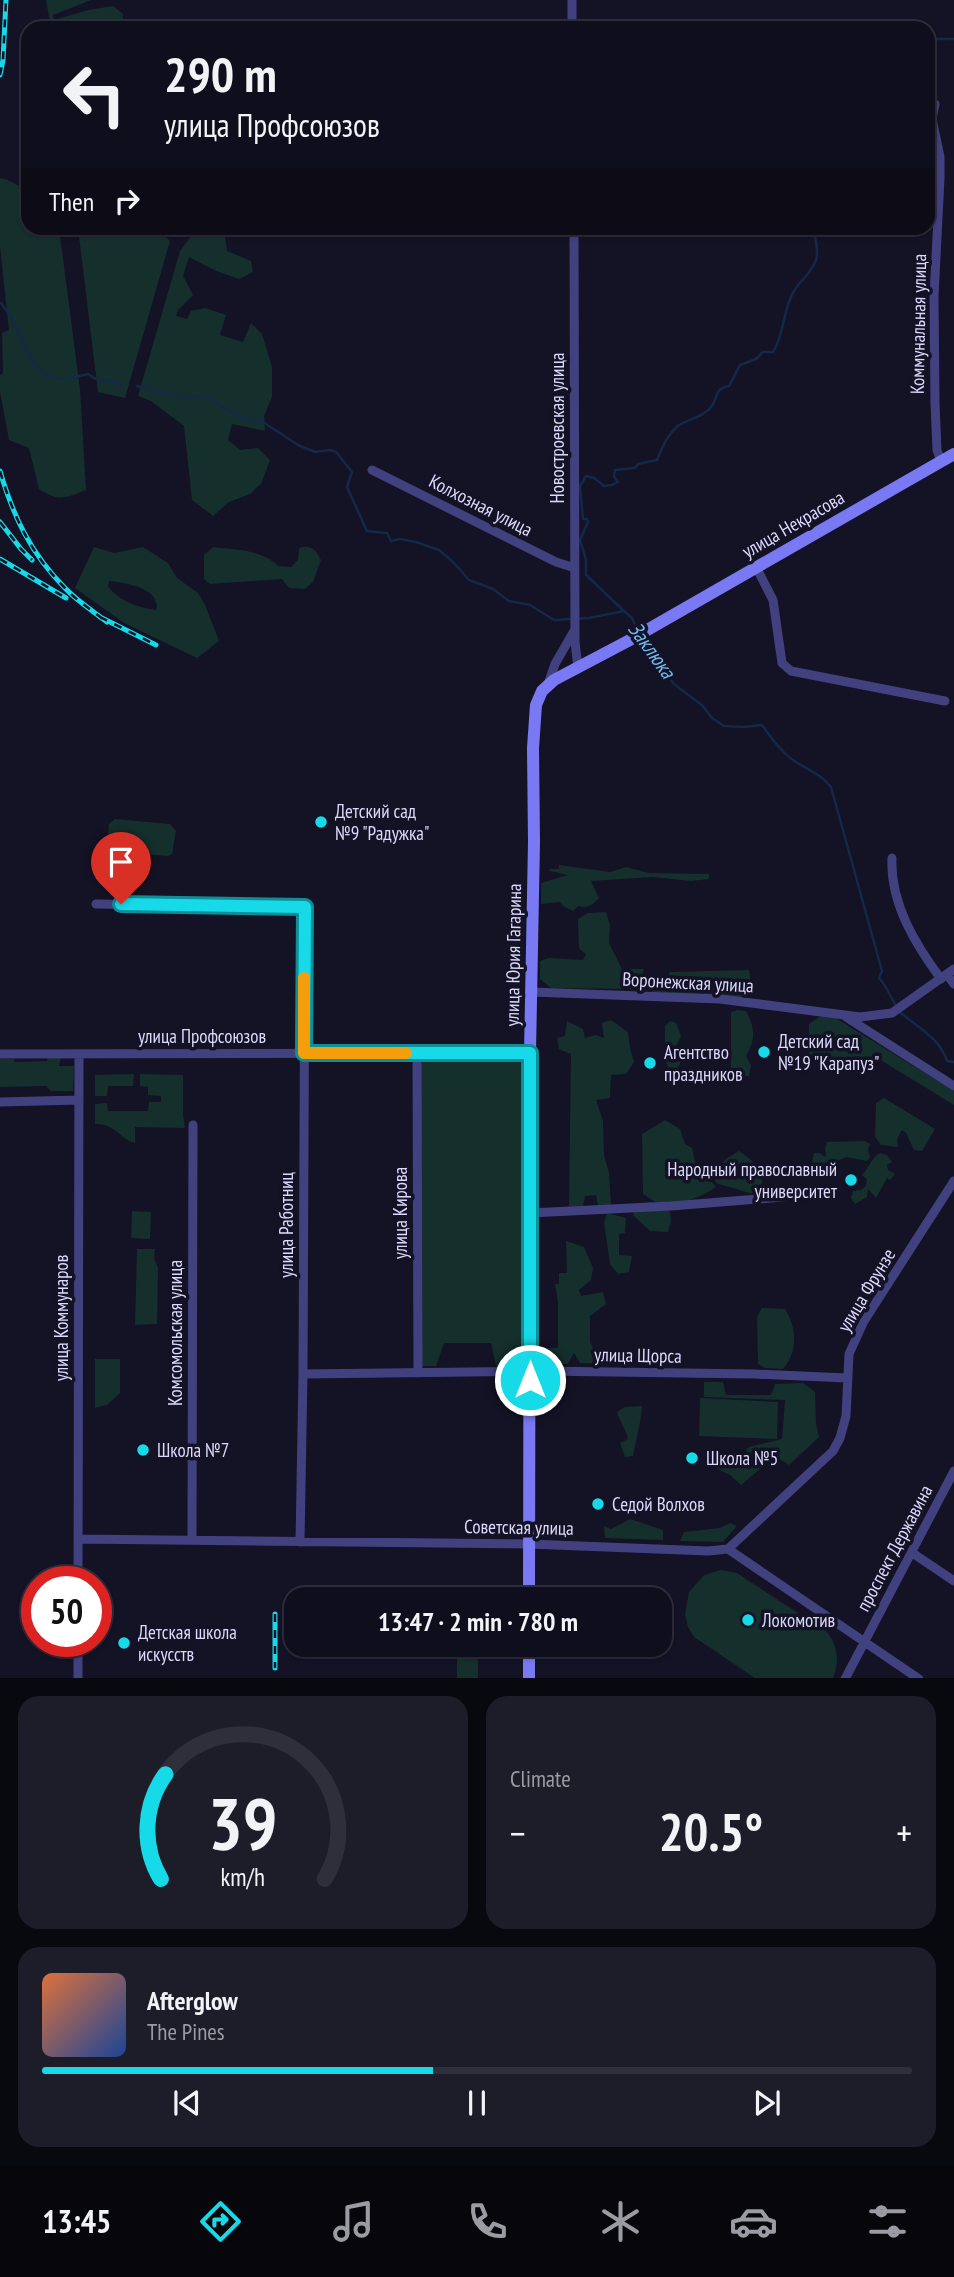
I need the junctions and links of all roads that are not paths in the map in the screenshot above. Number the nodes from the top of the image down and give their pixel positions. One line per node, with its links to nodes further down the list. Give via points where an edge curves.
1 (572, 0): 2 (street)
2 (572, 21)
3 (935, 133): 6 (street, Коммунальная улица, via 940,157 935,403 937,450)
4 (573, 235): 9 (street, Новостроевская улица)
5 (954, 454): 6 (main road, улица Некрасова)
6 (942, 461): 8 (main road, улица Некрасова)
7 (372, 470): 9 (street, Колхозная улица)
8 (756, 567): 11 (main road, улица Некрасова); 13 (street, via 773,600 782,663 791,671)
9 (575, 568): 10 (street, Новостроевская улица)
10 (575, 629): 11 (street, Новостроевская улица); 12 (street, Новостроевская улица)
11 (578, 668): 12 (main road)
12 (545, 689): 18 (main road, улица Юрия Гагарина, via 536,705 533,748)
13 (945, 701)
14 (892, 858): 16 (street, via 891,877 907,926 920,951)
15 (96, 904): 20 (street, улица Работниц, via 305,907)
16 (947, 974): 17 (street); 19 (street, Воронежская улица, via 892,1013)
17 (954, 984)
18 (532, 992): 19 (street, Воронежская улица, via 720,999); 22 (main road, улица Юрия Гагарина)
19 (842, 1015): 25 (street, Воронежская улица)
20 (304, 1053): 21 (street, улица Профсоюзов); 24 (street, улица Профсоюзов); 34 (street, улица Работниц)
21 (417, 1053): 22 (street, улица Профсоюзов); 33 (street, улица Кирова)
22 (530, 1053): 31 (main road, улица Юрия Гагарина)
23 (0, 1054): 24 (street, улица Профсоюзов)
24 (79, 1054): 26 (street, улица Коммунаров)
25 (954, 1086)
26 (79, 1100): 27 (street); 37 (street, улица Коммунаров)
27 (0, 1102)
28 (194, 1125): 38 (street, Комсомольская улица)
29 (954, 1181): 35 (street, улица Фрунзе, via 864,1321 849,1354)
30 (783, 1197): 31 (street)
31 (530, 1213): 32 (main road, улица Юрия Гагарина)
32 (530, 1371): 33 (street, улица Щорса); 35 (street, улица Щорса); 40 (main road, улица Юрия Гагарина)
33 (418, 1373): 34 (street, улица Щорса)
34 (303, 1374): 39 (street, улица Работниц)
35 (847, 1378): 41 (street, улица Фрунзе, via 846,1416 833,1451)
36 (954, 1471): 42 (street, проспект Державина)
37 (78, 1539): 38 (street, Советская улица); 43 (street, улица Коммунаров)
38 (192, 1540): 39 (street, Советская улица)
39 (300, 1542): 40 (street, Советская улица)
40 (529, 1544): 41 (street, Советская улица); 45 (main road, улица Юрия Гагарина)
41 (728, 1549): 46 (street)
42 (911, 1552): 44 (street); 46 (street, проспект Державина)
43 (78, 1566)
44 (954, 1581)
45 (529, 1587)
46 (865, 1642): 51 (street, проспект Державина); 52 (street)
47 (78, 1657): 49 (street)
48 (529, 1657): 50 (main road)
49 (78, 1678)
50 (529, 1678)
51 (845, 1678)
52 (919, 1678)

